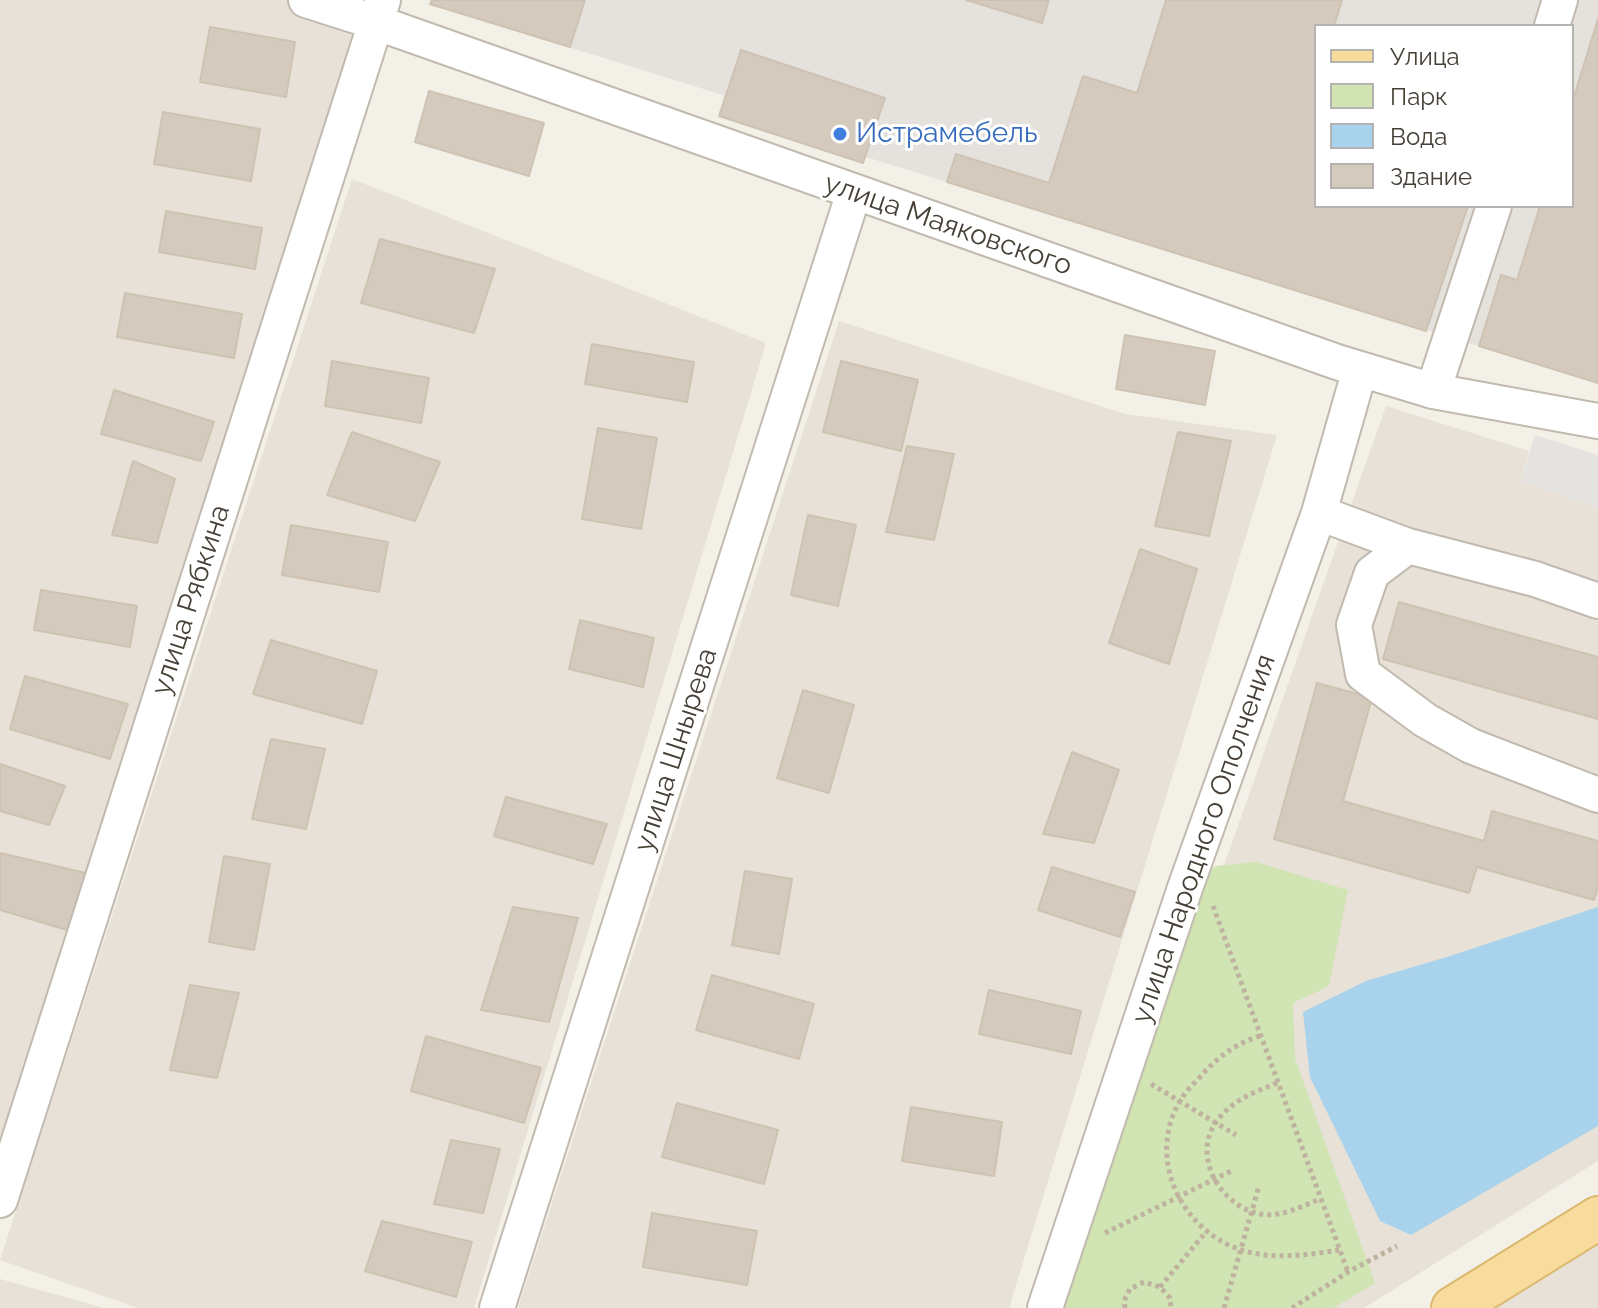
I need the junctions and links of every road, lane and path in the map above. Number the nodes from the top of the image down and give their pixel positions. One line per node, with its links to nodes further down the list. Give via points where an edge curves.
1 (306, 0): 3 (street, улица Маяковского)
2 (1560, 0): 4 (street)
3 (379, 11): 5 (street, улица Маяковского); 26 (street, улица Рябкина)
4 (1553, 24)
5 (854, 192): 7 (street, улица Маяковского); 36 (street, улица Шнырева)
6 (1493, 208): 8 (street)
7 (1360, 369): 8 (street, улица Маяковского); 10 (street, улица Народного Ополчения)
8 (1433, 391): 9 (street, улица Маяковского)
9 (1598, 421)
10 (1319, 513): 11 (street); 37 (street, улица Народного Ополчения, via 1180,903)
11 (1408, 546): 12 (street); 13 (street, via 1372,573 1367,586 1354,625 1363,674 1471,746)
12 (1598, 601)
13 (1598, 795)
14 (1200, 901): 15 (path, via 1213,906)
15 (1260, 1036): 17 (path); 18 (path, via 1223,1055)
16 (1143, 1079): 18 (path)
17 (1277, 1083): 19 (path, via 1245,1096); 25 (path)
18 (1180, 1099): 19 (path); 24 (path, via 1168,1152)
19 (1216, 1121): 20 (path); 22 (path, via 1208,1158)
20 (1236, 1135)
21 (1233, 1170): 22 (path)
22 (1216, 1180): 24 (path); 27 (path, via 1232,1201)
23 (1259, 1186): 27 (path)
24 (1179, 1199): 29 (path); 30 (path)
25 (1320, 1199): 27 (path, via 1279,1213); 33 (path)
26 (0, 1200)
27 (1252, 1211): 32 (path)
28 (1598, 1218): 42 (main road)
29 (1206, 1232): 32 (path); 35 (path)
30 (1092, 1239)
31 (1397, 1246): 34 (path)
32 (1241, 1250): 33 (path, via 1284,1256); 40 (path)
33 (1339, 1250): 34 (path)
34 (1348, 1272): 41 (path)
35 (1160, 1287): 38 (path, via 1144,1282 1130,1289); 39 (path)
36 (497, 1308)
37 (1045, 1308)
38 (1125, 1308)
39 (1171, 1308)
40 (1224, 1308)
41 (1292, 1308)
42 (1453, 1308)

